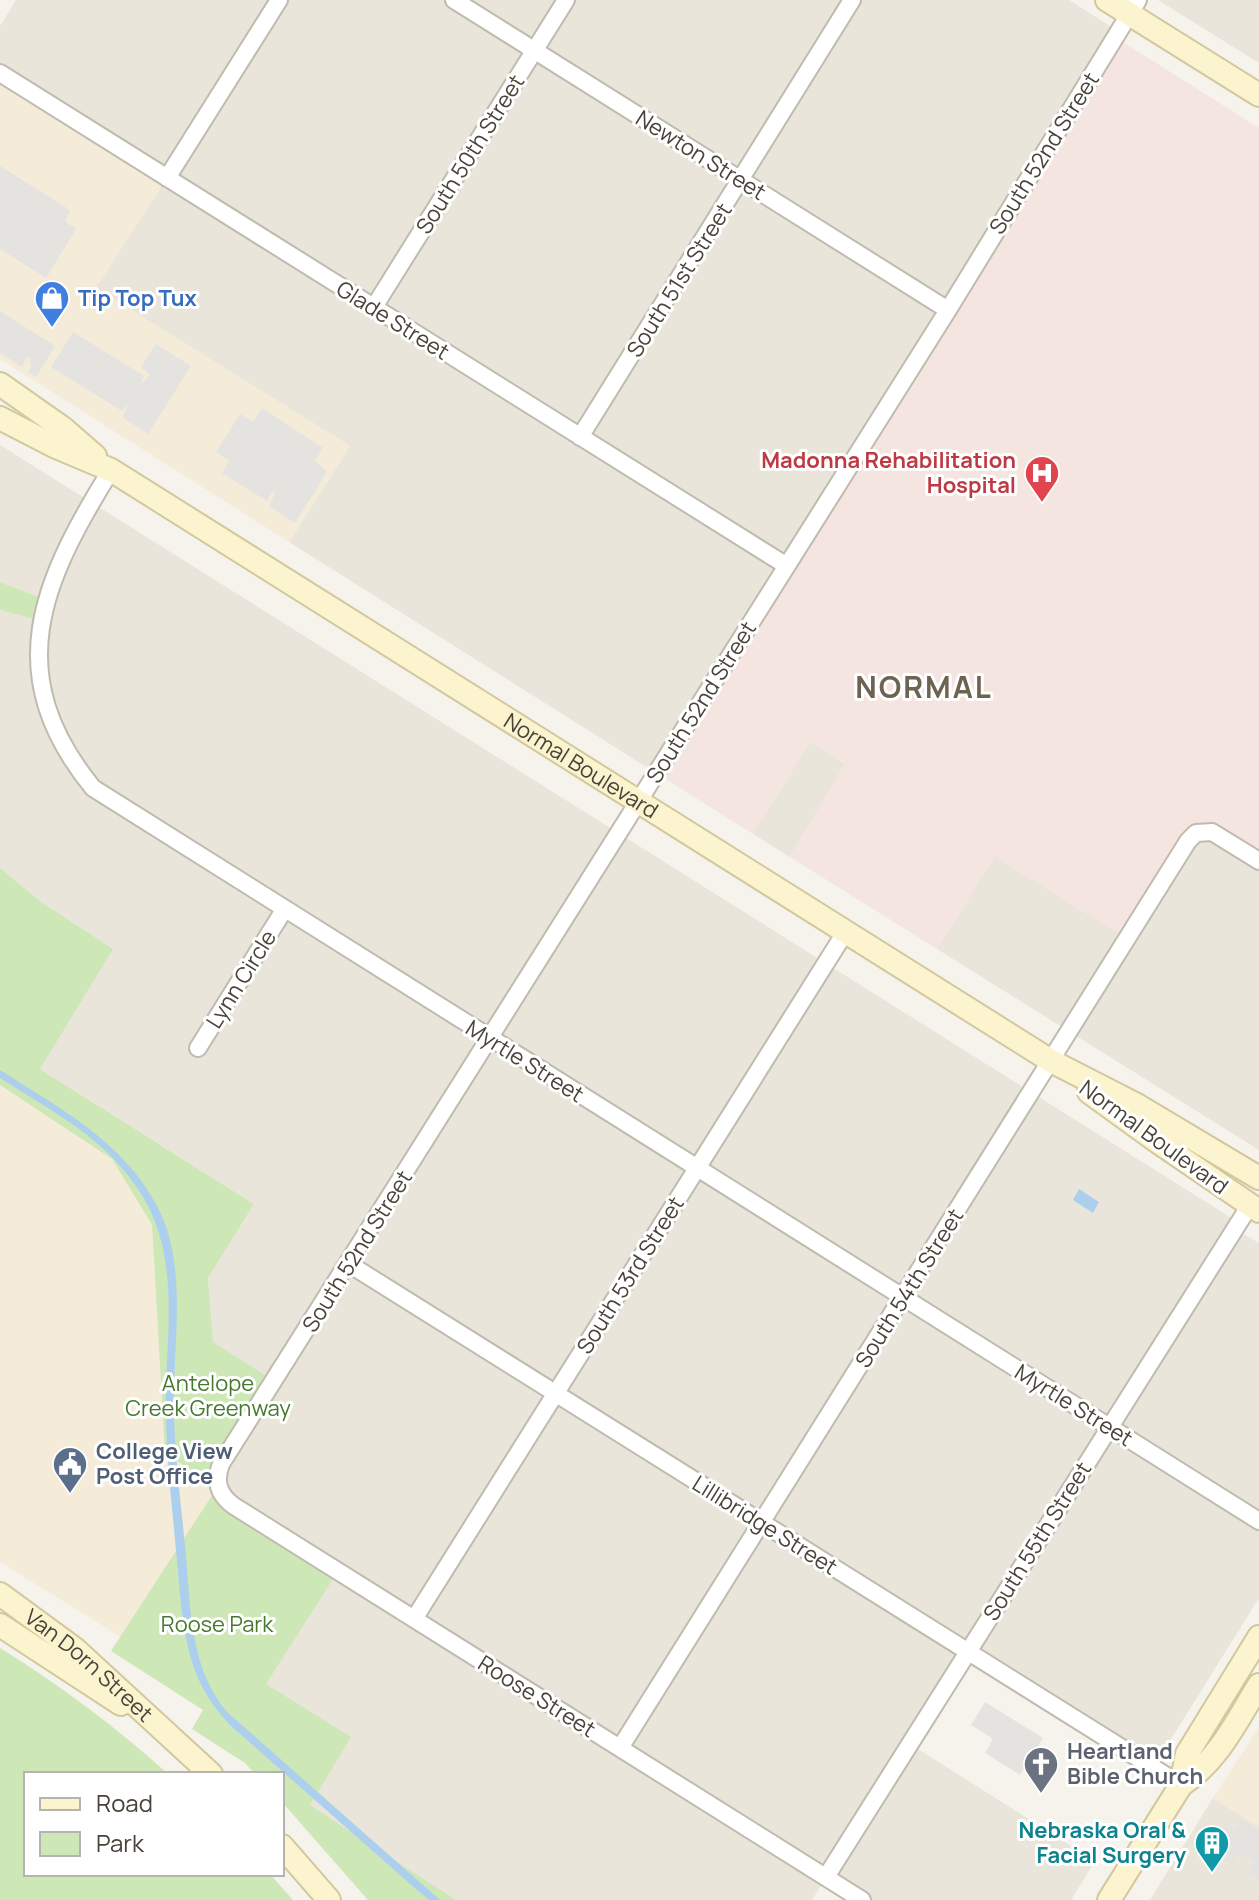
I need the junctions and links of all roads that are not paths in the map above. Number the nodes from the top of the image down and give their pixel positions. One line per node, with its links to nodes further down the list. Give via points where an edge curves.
1 (279, 0): 10 (street)
2 (454, 0): 7 (street, Newton Street)
3 (566, 0): 7 (street, South 50th Street)
4 (852, 0): 11 (street, South 51st Street)
5 (1107, 0): 6 (main road)
6 (1133, 7): 9 (main road); 13 (street, South 52nd Street)
7 (535, 51): 11 (street, Newton Street); 12 (street, South 50th Street)
8 (0, 73): 10 (street, Glade Street)
9 (1259, 95)
10 (167, 178): 12 (street, Glade Street)
11 (741, 180): 13 (street, Newton Street); 16 (street, South 51st Street)
12 (374, 307): 16 (street, Glade Street)
13 (948, 310): 18 (street, South 52nd Street)
14 (0, 384): 17 (main road, Normal Boulevard)
15 (0, 418): 17 (main road, Normal Boulevard)
16 (580, 437): 18 (street, Glade Street)
17 (111, 470): 19 (main road, Normal Boulevard); 21 (street, Myrtle Street, via 53,567 35,619 32,669 43,718 72,767 93,788)
18 (787, 566): 19 (street, South 52nd Street)
19 (638, 802): 22 (main road, Normal Boulevard); 23 (street, South 52nd Street)
20 (1259, 861): 25 (street, South 54th Street, via 1212,832 1201,831 1188,841)
21 (284, 910): 23 (street, Myrtle Street); 24 (street, Lynn Circle)
22 (846, 931): 25 (main road, Normal Boulevard); 26 (street, South 53rd Street)
23 (490, 1039): 26 (street, Myrtle Street); 29 (street, South 52nd Street)
24 (198, 1048)
25 (1051, 1061): 27 (main road, Normal Boulevard); 28 (main road, Normal Boulevard); 30 (street, South 54th Street)
26 (697, 1169): 30 (street, Myrtle Street); 31 (street, South 53rd Street)
27 (1259, 1178)
28 (1254, 1208): 32 (street, South 55th Street)
29 (349, 1264): 31 (street, Lillibridge Street); 33 (street, South 52nd Street, via 221,1464)
30 (903, 1298): 32 (street, Myrtle Street); 35 (street, South 54th Street)
31 (555, 1394): 35 (street, Lillibridge Street); 37 (street, South 53rd Street)
32 (1109, 1427): 34 (street, Myrtle Street); 40 (street, South 55th Street)
33 (218, 1486): 37 (street, Roose Street, via 234,1506)
34 (1259, 1521)
35 (762, 1523): 40 (street, Lillibridge Street); 43 (street, South 54th Street)
36 (0, 1594): 42 (main road, Van Dorn Street, via 75,1649)
37 (414, 1619): 43 (street, Roose Street)
38 (0, 1625): 42 (main road, Van Dorn Street)
39 (1259, 1637): 45 (main road, via 1192,1743)
40 (967, 1652): 45 (street, Lillibridge Street); 47 (street, South 55th Street)
41 (1259, 1685): 45 (main road, via 1210,1762)
42 (175, 1740): 44 (main road, Van Dorn Street)
43 (620, 1748): 47 (street, Roose Street)
44 (209, 1772)
45 (1181, 1785): 50 (main road)
46 (284, 1848): 48 (main road)
47 (826, 1877): 49 (street, Roose Street)
48 (329, 1900)
49 (862, 1900)
50 (1109, 1900)

